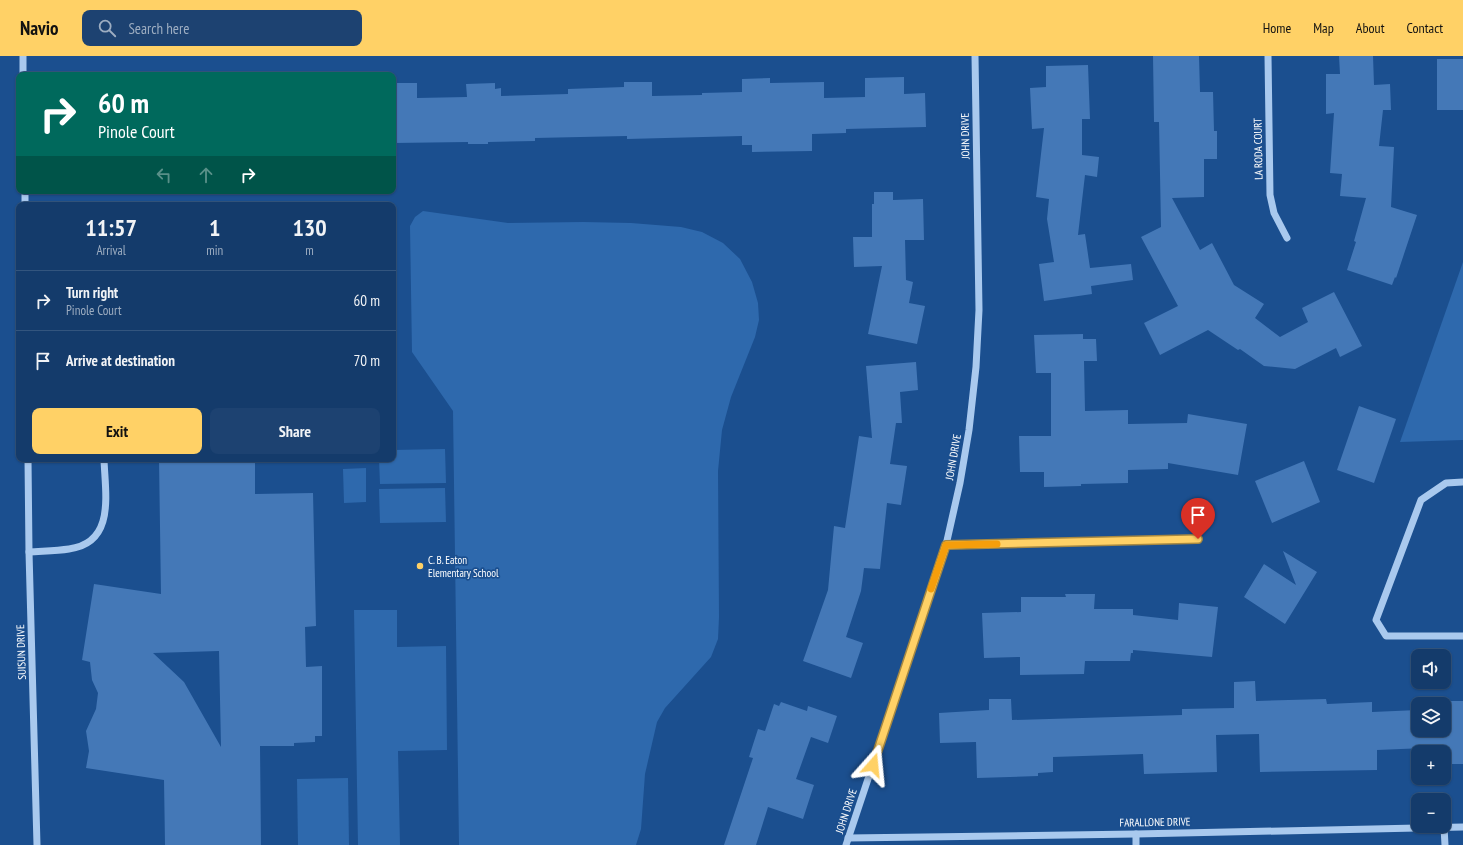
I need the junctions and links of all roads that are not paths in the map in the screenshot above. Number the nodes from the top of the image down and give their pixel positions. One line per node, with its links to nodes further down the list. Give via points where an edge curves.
1 (23, 56): 4 (street)
2 (975, 56): 10 (street, JOHN DRIVE, via 980,310 969,430)
3 (1268, 56): 5 (street, LA RODA COURT, via 1270,195 1274,213)
4 (23, 72)
5 (1287, 238)
6 (28, 462): 11 (street, SUISUN DRIVE)
7 (104, 462): 11 (street, via 105,516 102,528 95,538 83,546 70,549)
8 (1463, 482): 12 (street, via 1446,483 1421,500 1376,620 1386,636)
9 (1198, 539): 10 (street)
10 (946, 545): 18 (street, JOHN DRIVE)
11 (29, 552): 19 (street, SUISUN DRIVE)
12 (1463, 636)
13 (1451, 827): 14 (street, FARALLONE DRIVE)
14 (1463, 827)
15 (1411, 828): 17 (street, FARALLONE DRIVE)
16 (1444, 833): 21 (street)
17 (1136, 834): 18 (street, FARALLONE DRIVE); 20 (street)
18 (847, 842)
19 (36, 845)
20 (1136, 845)
21 (1445, 845)

